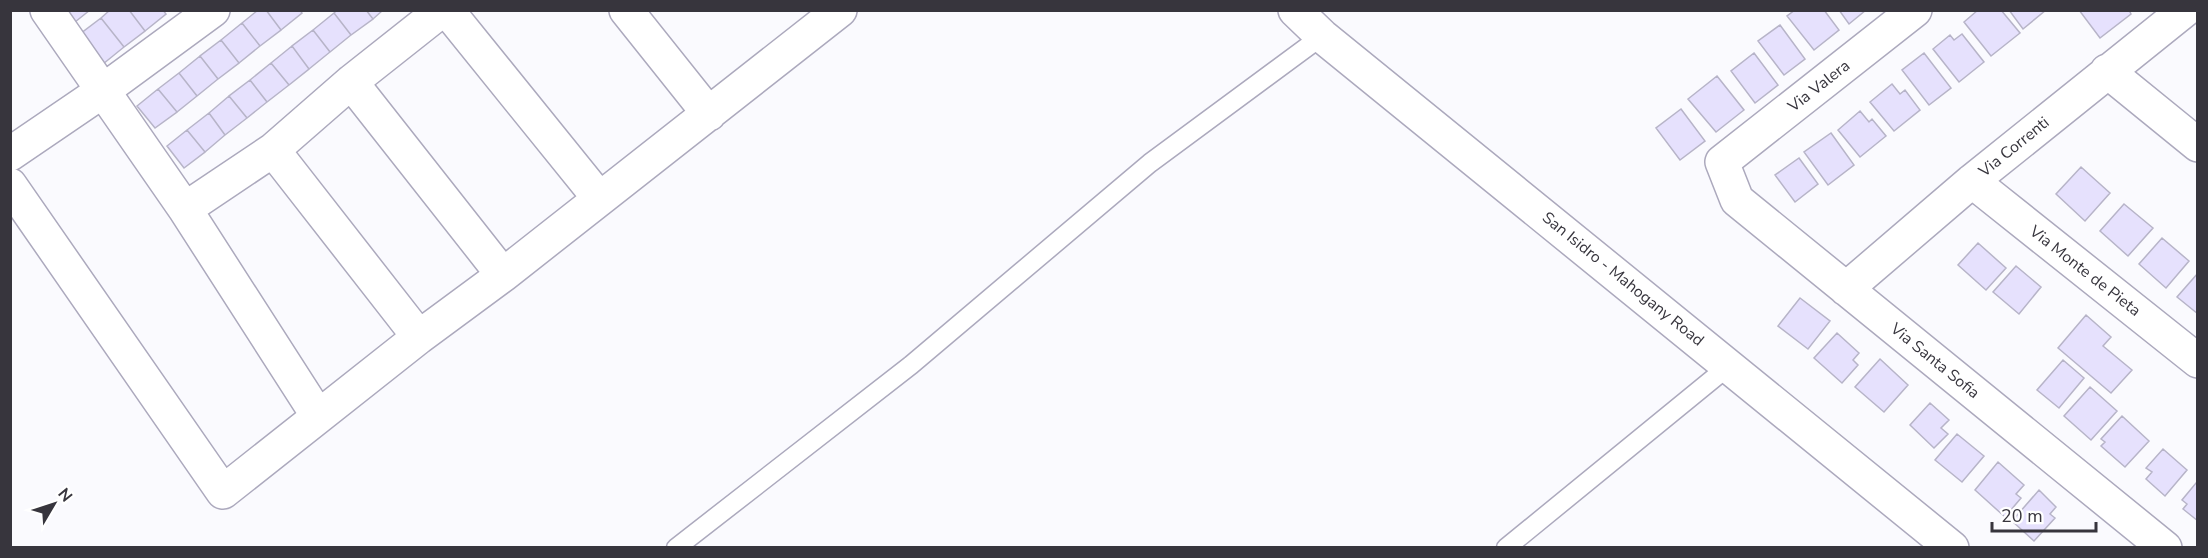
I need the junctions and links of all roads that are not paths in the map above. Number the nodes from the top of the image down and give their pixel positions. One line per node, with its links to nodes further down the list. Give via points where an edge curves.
1 (47, 10): 13 (street)
2 (213, 10): 13 (street)
3 (442, 10): 12 (street)
4 (447, 10): 21 (street)
5 (626, 10): 14 (street)
6 (1295, 10): 10 (street, San Isidro - Mahogany Road)
7 (1915, 10): 18 (street, Via Valera)
8 (2185, 10): 11 (street, Via Correnti)
9 (820, 17): 14 (street)
10 (1322, 36): 27 (street, San Isidro - Mahogany Road); 29 (lane, via 1150,163 911,365)
11 (2107, 71): 15 (street); 19 (street, Via Correnti)
12 (351, 82): 16 (street); 23 (street)
13 (104, 90): 17 (street); 22 (street)
14 (709, 114): 21 (street)
15 (2198, 145)
16 (273, 150): 22 (street); 25 (street)
17 (10, 154)
18 (1722, 162): 24 (street, Via Santa Sofia, via 1737,200)
19 (1972, 181): 24 (street, Via Correnti); 26 (street, Via Monte de Pieta)
20 (10, 185): 28 (street, via 223,492)
21 (599, 198): 23 (street)
22 (185, 209): 28 (street)
23 (503, 275): 25 (street)
24 (1846, 289): 32 (street, Via Santa Sofia)
25 (419, 337): 28 (street)
26 (2198, 361)
27 (1730, 365): 30 (lane); 31 (street, San Isidro - Mahogany Road)
28 (318, 416)
29 (676, 548)
30 (1506, 548)
31 (1952, 548)
32 (2165, 548)

